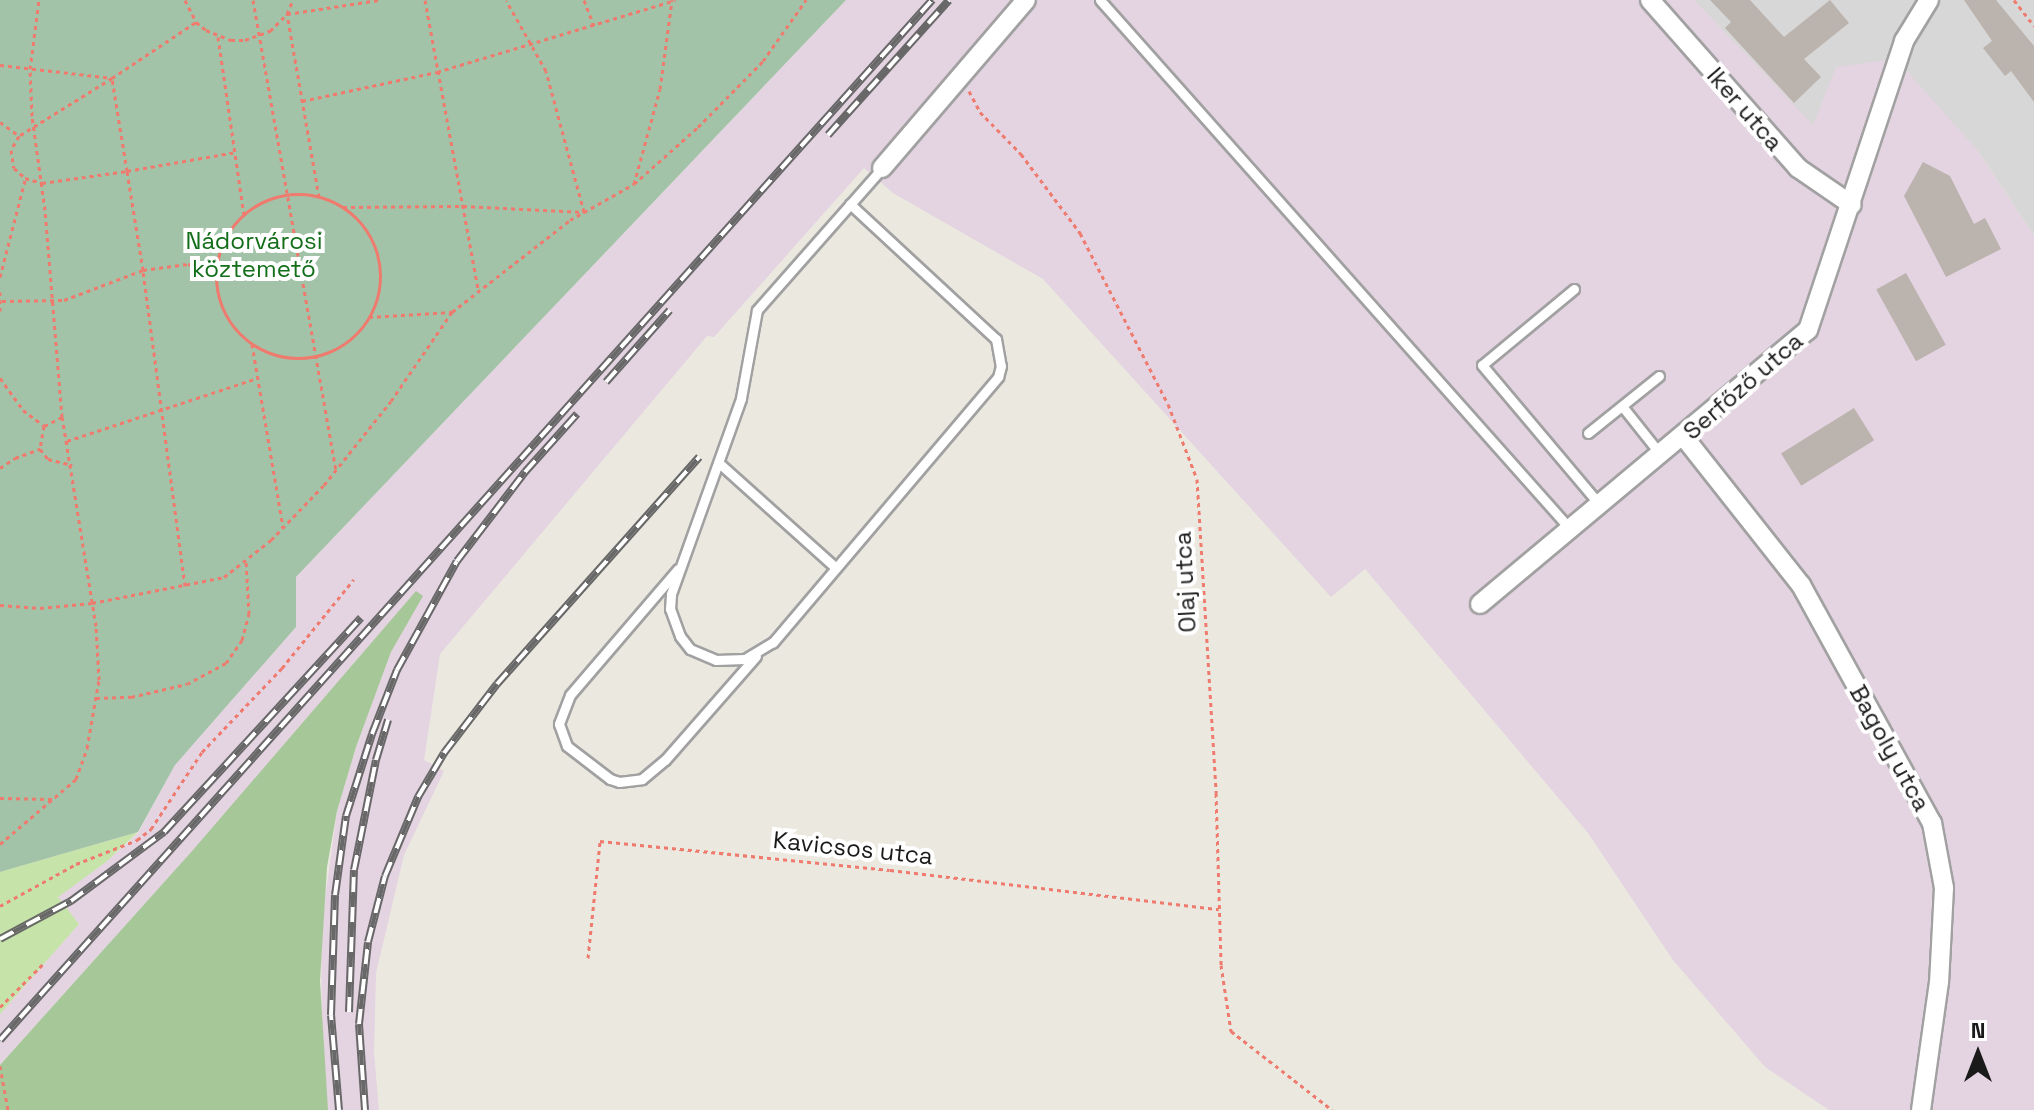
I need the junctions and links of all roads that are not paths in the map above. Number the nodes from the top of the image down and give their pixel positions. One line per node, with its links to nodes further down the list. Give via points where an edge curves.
1 (1026, 0): 5 (street)
2 (1100, 0): 16 (lane)
3 (1650, 0): 7 (street, Iker utca, via 1798,168)
4 (1929, 0): 7 (street, Serfőző utca, via 1904,41)
5 (882, 168): 6 (lane)
6 (850, 204): 14 (lane, via 757,310 741,398); 18 (lane, via 996,339 1001,366 998,377)
7 (1852, 205): 12 (street, Serfőző utca, via 1808,330)
8 (1574, 289): 15 (lane, via 1482,365)
9 (1659, 376): 10 (lane)
10 (1622, 406): 11 (lane); 13 (lane)
11 (1588, 433)
12 (1684, 437): 13 (street, Serfőző utca); 21 (street, Bagoly utca, via 1801,585 1932,823 1944,888 1939,982)
13 (1661, 455): 15 (street, Serfőző utca)
14 (719, 463): 17 (lane); 18 (lane)
15 (1600, 505): 16 (street, Serfőző utca)
16 (1571, 530): 19 (street, Serfőző utca)
17 (682, 563): 20 (lane, via 670,609 690,649 732,662); 20 (lane, via 570,695 559,724 567,746 610,779 642,779)
18 (836, 568): 20 (lane)
19 (1480, 604)
20 (758, 654)
21 (1921, 1110)

